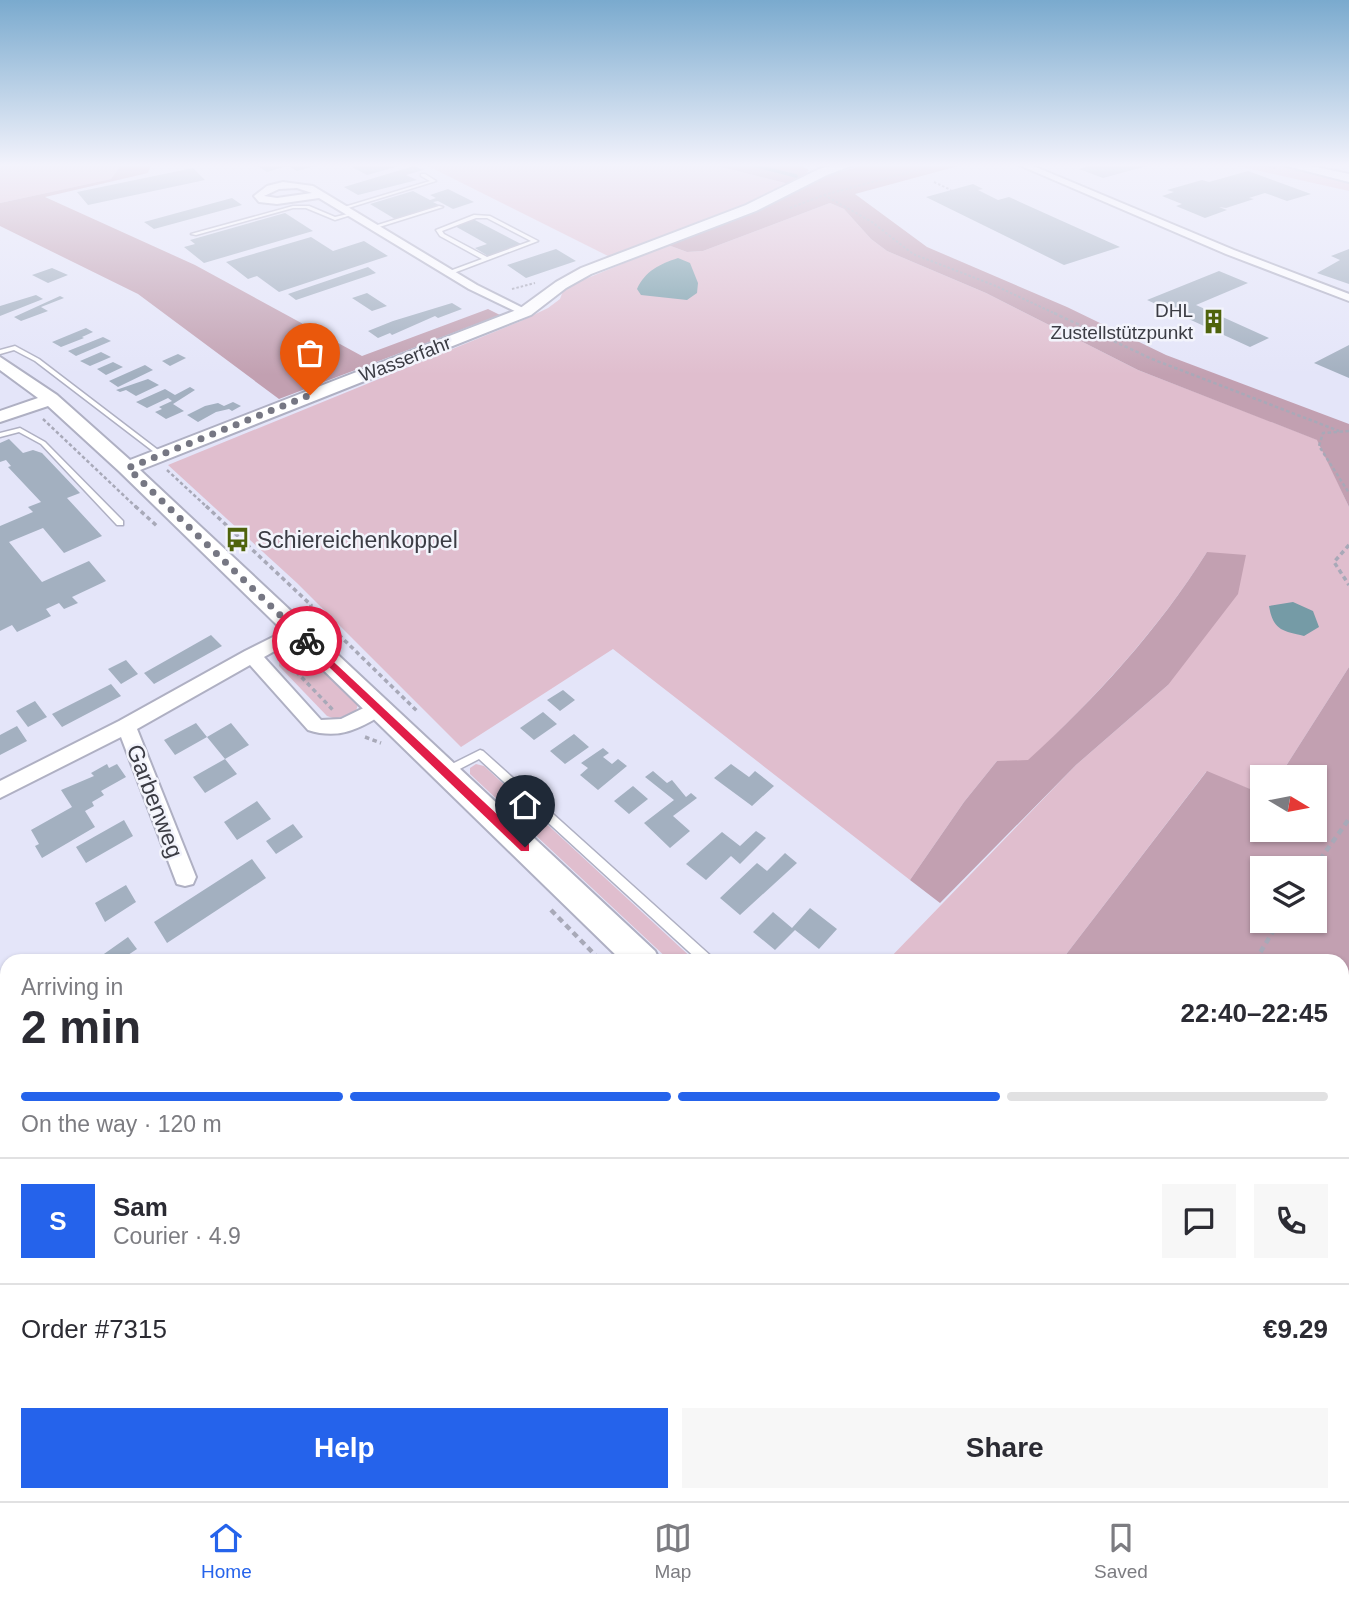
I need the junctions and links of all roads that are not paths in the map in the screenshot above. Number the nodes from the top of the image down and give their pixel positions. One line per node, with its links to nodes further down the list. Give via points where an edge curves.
1 (387, 235): 7 (street)
2 (442, 235): 6 (lane)
3 (523, 235): 6 (lane, via 535,241)
4 (680, 235): 9 (street, Wasserfahr, via 586,271)
5 (1190, 235): 8 (street)
6 (486, 259): 7 (lane)
7 (449, 273): 9 (street)
8 (1349, 298)
9 (525, 312): 15 (street, Wasserfahr)
10 (0, 352): 15 (lane, via 15,348 37,360)
11 (0, 362): 12 (street)
12 (51, 399): 13 (street); 16 (main road)
13 (0, 418)
14 (0, 435): 17 (lane, via 20,430 43,443)
15 (160, 454): 16 (street, Wasserfahr)
16 (128, 468): 18 (street)
17 (120, 523)
18 (297, 631): 19 (street); 20 (street)
19 (251, 655): 20 (street, via 315,725 326,730 340,729); 21 (street)
20 (378, 708): 22 (street)
21 (126, 726): 23 (street); 24 (street, Garbenweg)
22 (444, 772): 25 (street); 26 (lane, via 480,754)
23 (0, 790)
24 (185, 877)
25 (637, 954)
26 (700, 954)

